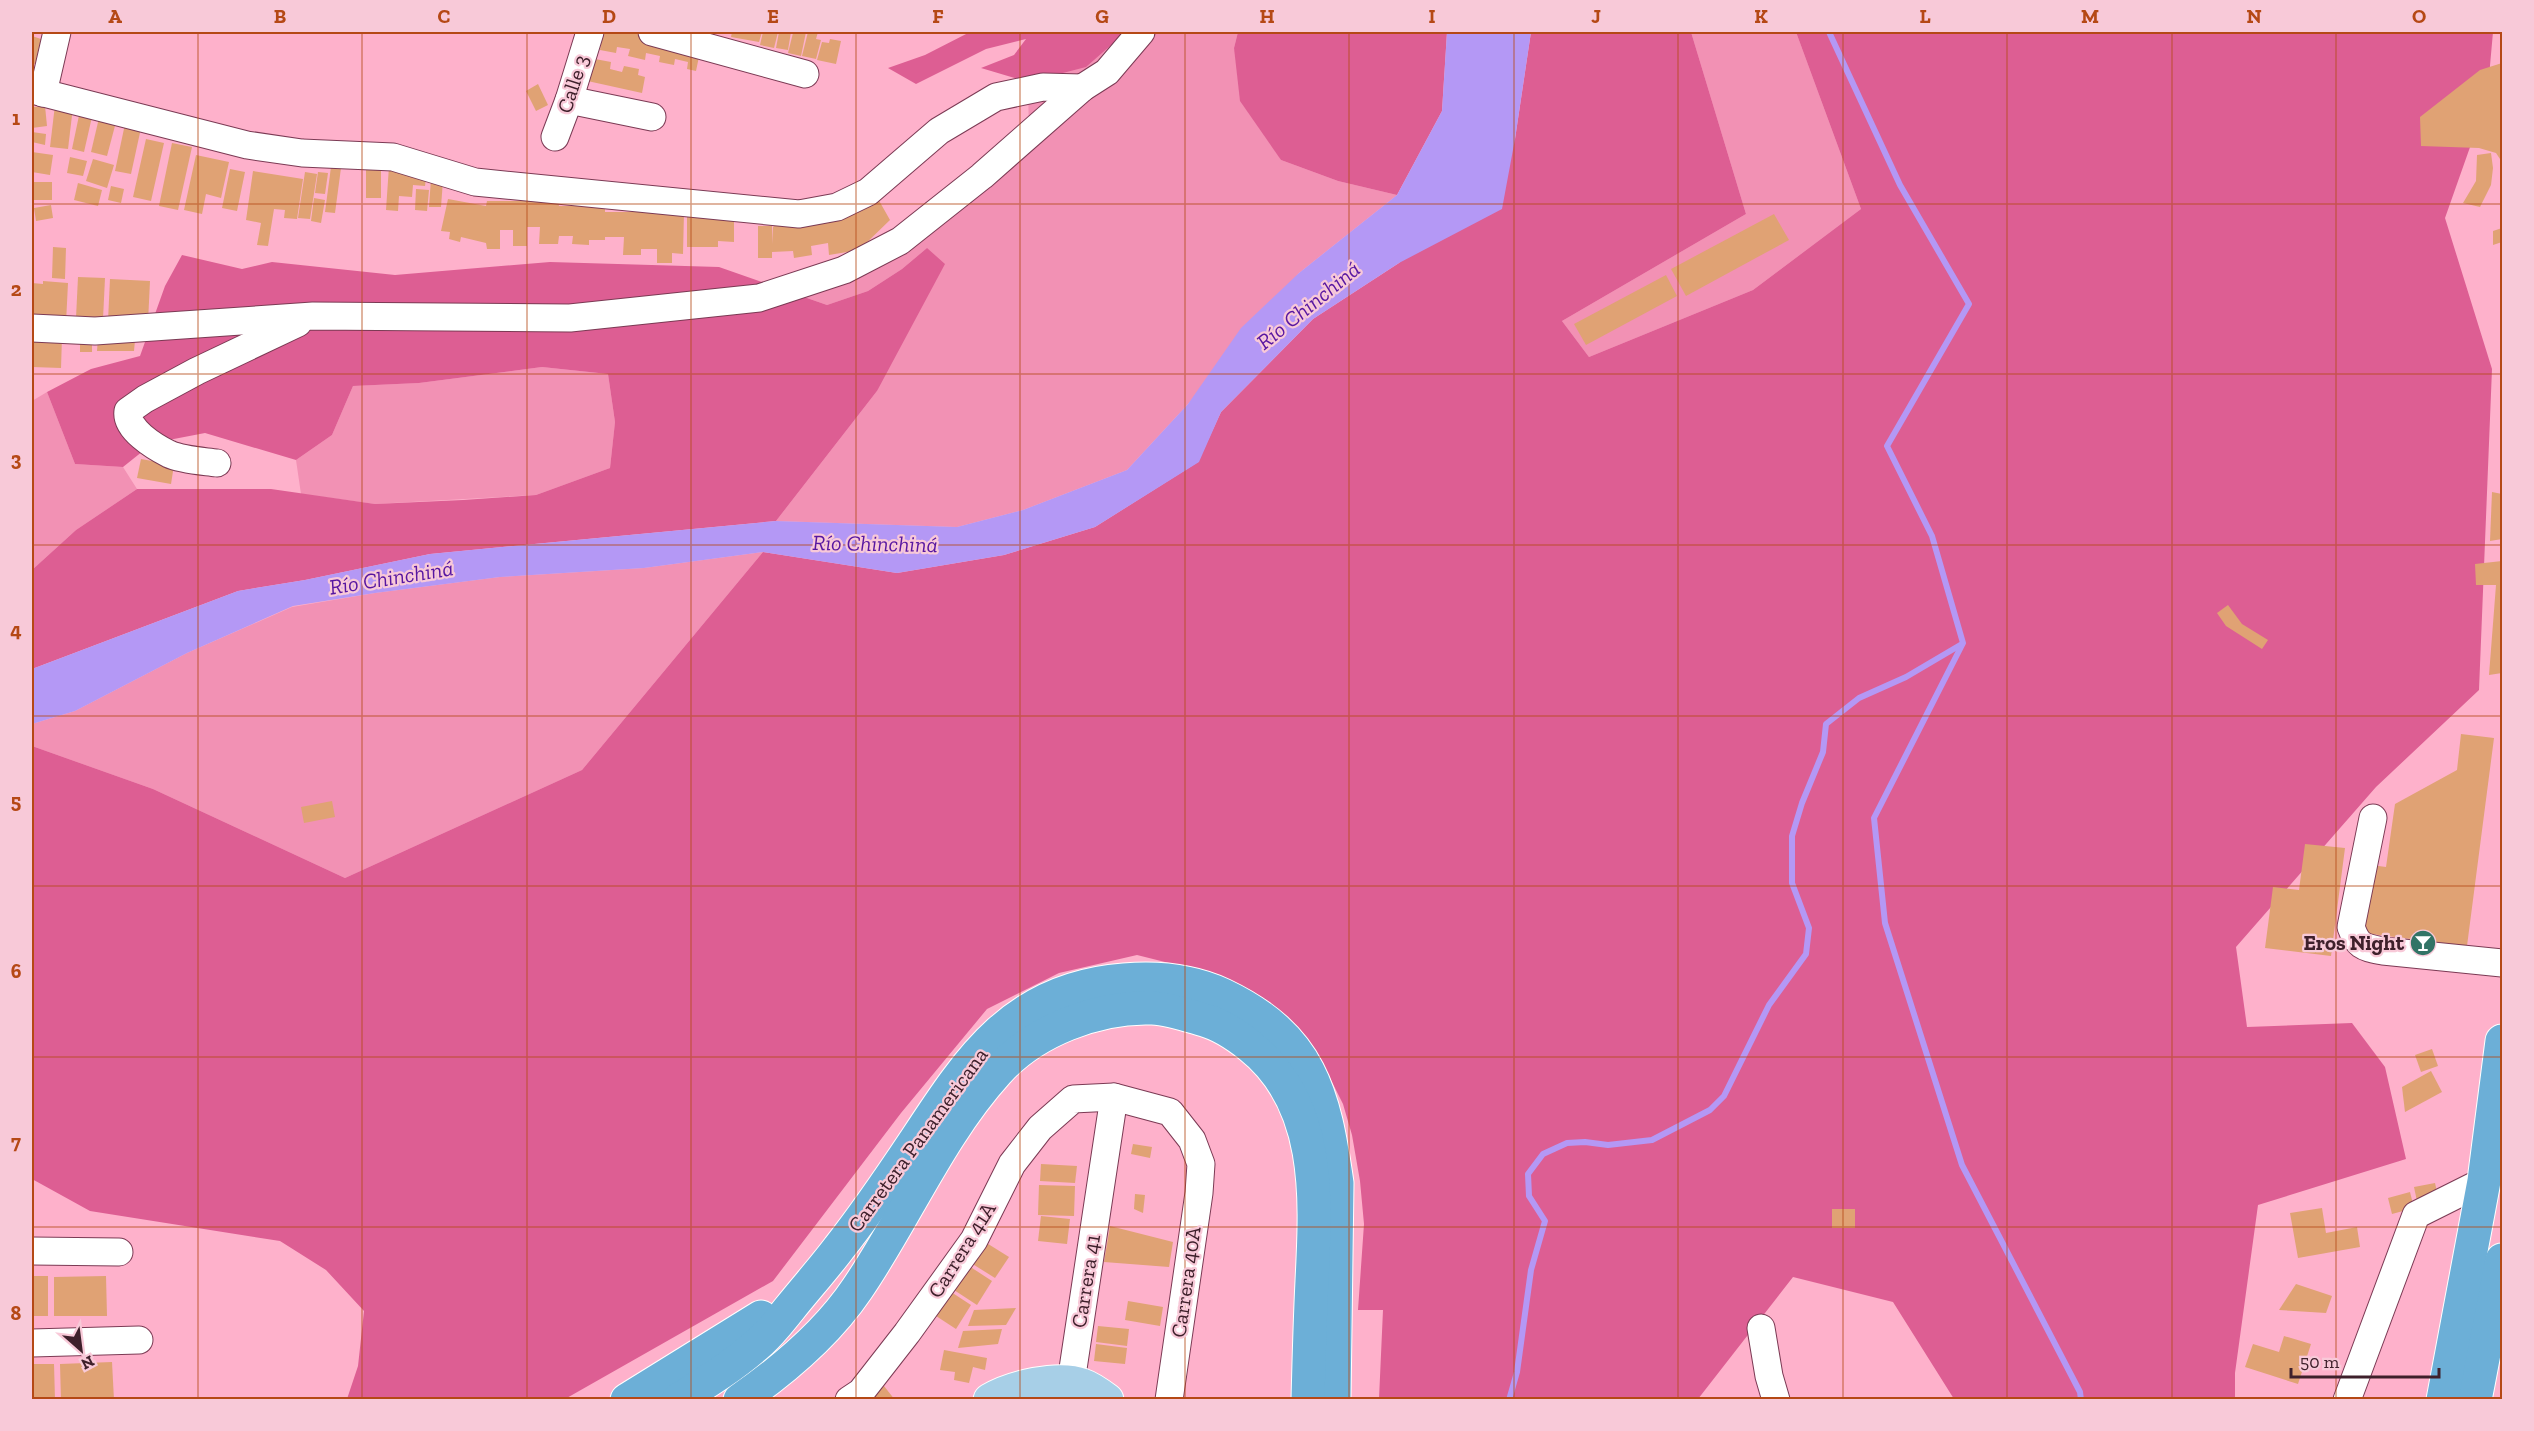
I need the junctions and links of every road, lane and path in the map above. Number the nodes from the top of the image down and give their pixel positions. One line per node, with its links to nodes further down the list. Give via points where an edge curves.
1 (57, 32): 8 (street)
2 (590, 32): 9 (street, Calle 3)
3 (652, 32): 5 (street)
4 (1141, 32): 7 (street, via 1107,72)
5 (727, 42): 6 (street)
6 (805, 74)
7 (1082, 88): 8 (street, via 1043,87 996,97 939,131 868,192 837,207 799,214 475,182 393,158 302,153 247,145); 12 (street, via 982,176 900,241 844,270 759,298 570,318)
8 (37, 91)
9 (569, 100): 10 (street); 11 (street, Calle 3)
10 (652, 117)
11 (555, 137)
12 (313, 315): 13 (street, via 95,331); 14 (street, via 197,371 128,411 136,430 170,455)
13 (32, 328)
14 (217, 463)
15 (2373, 818): 16 (street, via 2351,927 2356,941 2366,948 2383,951)
16 (2502, 963)
17 (2502, 1041): 19 (highway)
18 (1114, 1097): 27 (street, Carrera 41); 31 (street, Carrera 41A, via 1073,1099 1040,1128 1012,1164 974,1240 861,1392); 35 (street, Carrera 40A, via 1170,1112 1192,1140 1201,1164)
19 (2484, 1181): 39 (street, via 2416,1215); 40 (highway)
20 (32, 1251): 21 (street)
21 (119, 1252)
22 (2502, 1260): 41 (highway)
23 (816, 1276): 28 (highway, via 746,1328); 29 (highway, Carretera Panamericana, via 763,1340 721,1374); 37 (highway, Carretera Panamericana, via 847,1238 954,1082 978,1052 1028,1009 1090,984 1152,978 1196,984 1251,1008 1274,1027 1298,1051 1318,1095 1337,1183)
24 (1761, 1328): 38 (street)
25 (139, 1340): 26 (street)
26 (32, 1343)
27 (1063, 1394): 32 (main road, via 1026,1385); 33 (main road); 34 (main road, via 1083,1385)
28 (627, 1400)
29 (678, 1400)
30 (740, 1400): 36 (highway, Carretera Panamericana, via 808,1346 855,1292 966,1110 998,1070 1063,1025 1094,1014 1151,1008 1209,1022 1233,1033 1262,1056 1284,1083 1298,1109 1315,1187)
31 (849, 1400)
32 (990, 1400)
33 (1038, 1400)
34 (1107, 1400)
35 (1169, 1400)
36 (1308, 1400)
37 (1334, 1400)
38 (1776, 1400)
39 (2347, 1400)
40 (2443, 1400)
41 (2475, 1400)

